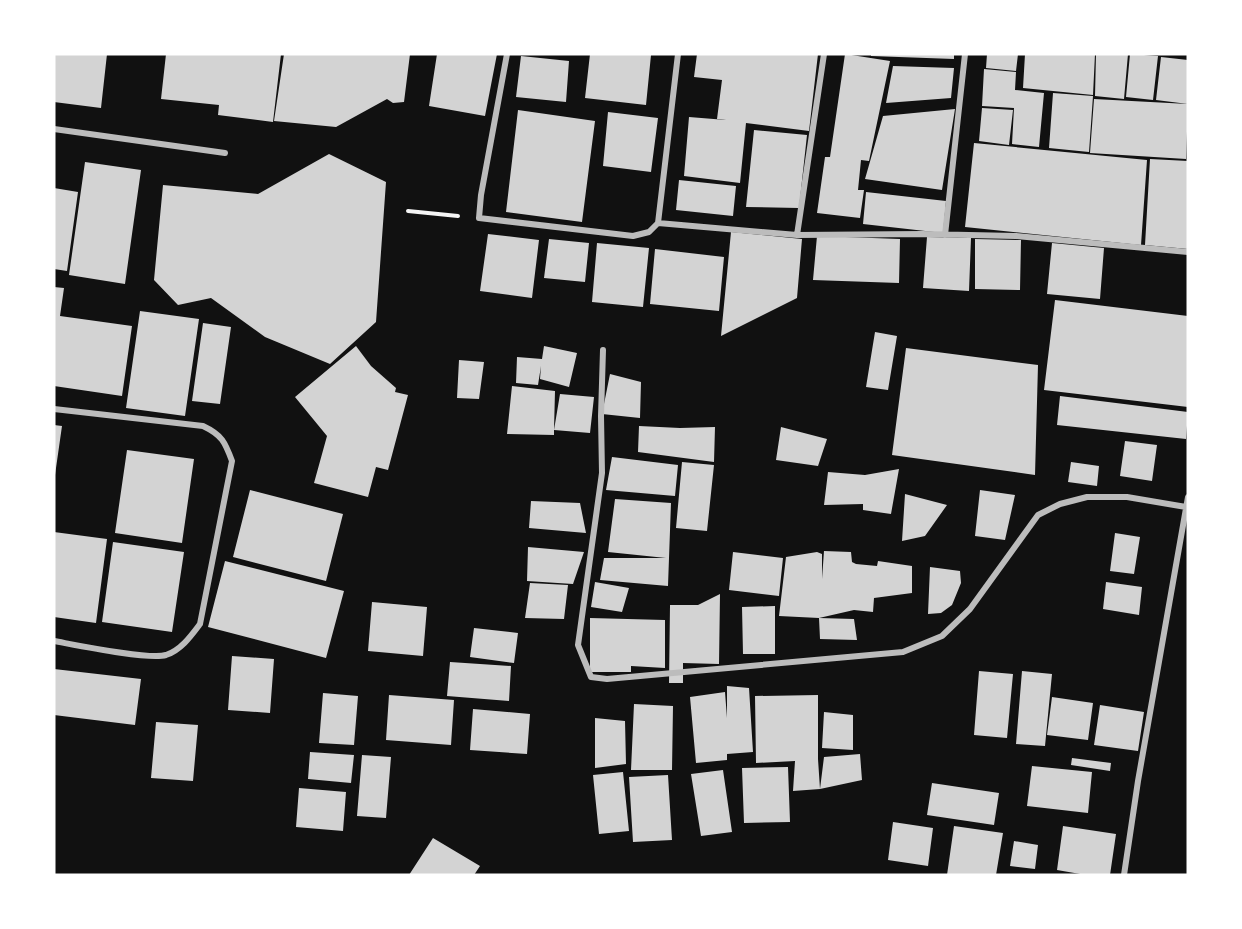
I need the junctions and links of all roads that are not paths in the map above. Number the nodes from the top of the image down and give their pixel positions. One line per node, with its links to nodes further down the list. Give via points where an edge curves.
1 (507, 54): 7 (street, via 479,218 633,236 649,232)
2 (678, 54): 7 (street)
3 (824, 54): 8 (street)
4 (965, 54): 9 (street)
5 (54, 129): 6 (street)
6 (225, 153)
7 (658, 223): 8 (street)
8 (797, 235): 9 (street)
9 (945, 235): 10 (street, via 1027,237)
10 (1188, 252)
11 (603, 350): 14 (street, via 602,473 578,645 591,677 607,679 903,652 942,636 970,609 1038,515 1087,497 1127,497)
12 (54, 409): 15 (street, via 203,426 217,433 232,461 200,624 187,641 165,655)
13 (1188, 497): 14 (street)
14 (1186, 507): 16 (street)
15 (54, 641)
16 (1124, 875)

